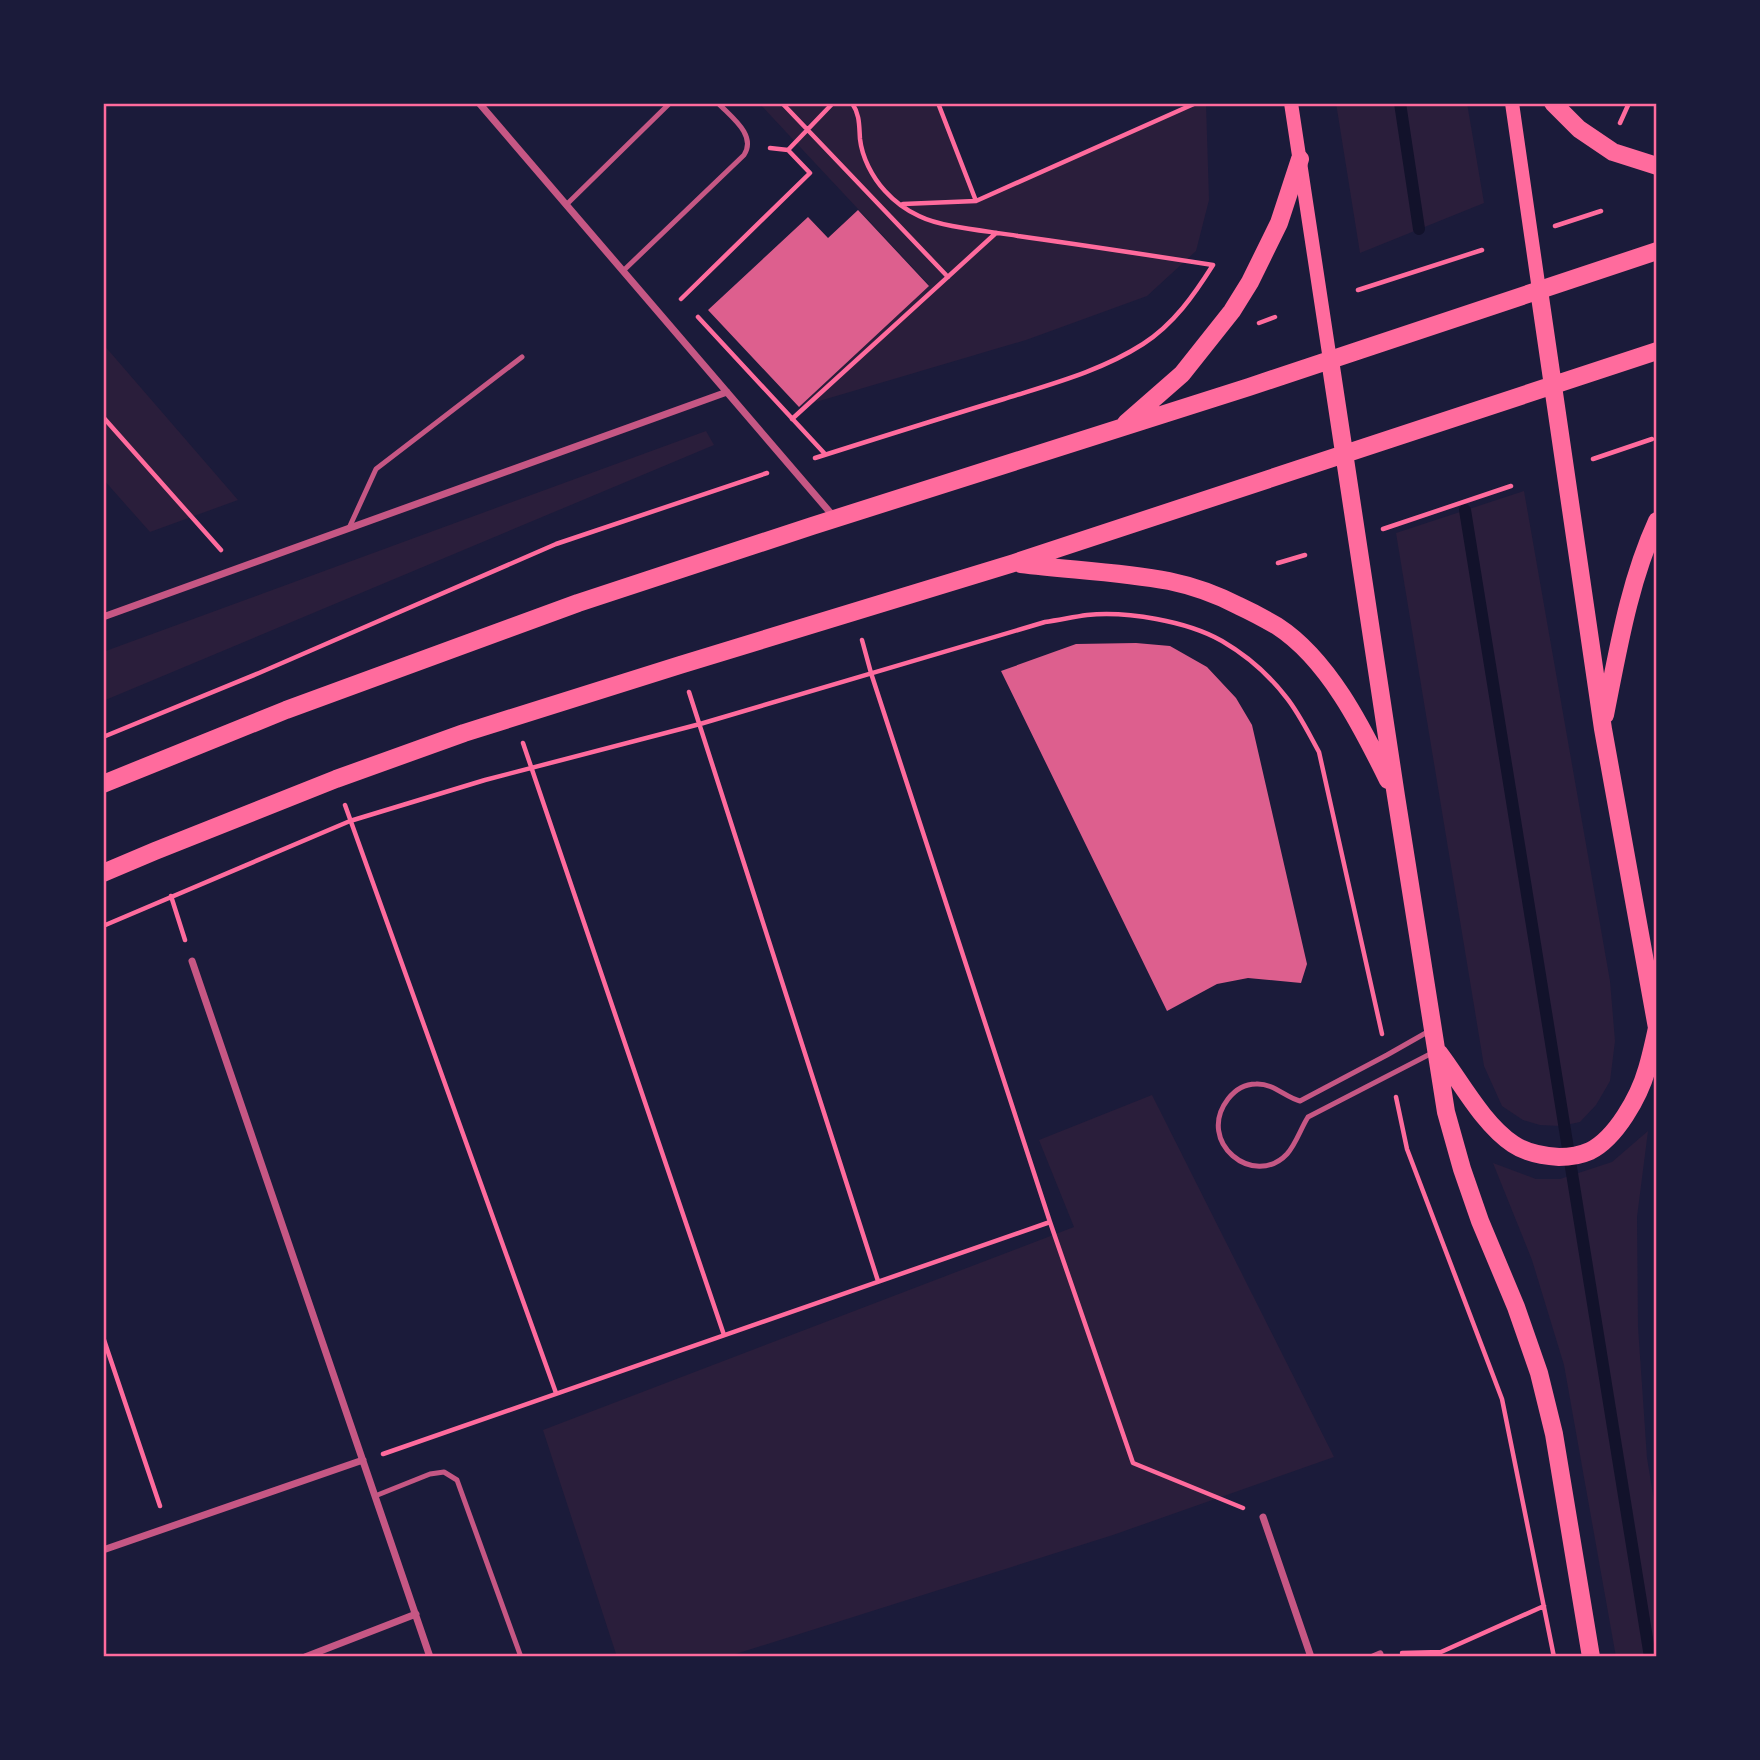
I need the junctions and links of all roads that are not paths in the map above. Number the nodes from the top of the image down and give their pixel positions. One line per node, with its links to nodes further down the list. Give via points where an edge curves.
1 (479, 103): 9 (street)
2 (670, 103): 9 (lane)
3 (718, 103): 11 (lane, via 745,133 747,150)
4 (1291, 103): 7 (main road)
5 (1512, 103): 12 (main road)
6 (1553, 103): 8 (main road, via 1579,129 1613,152)
7 (1300, 159): 15 (main road); 18 (main road, via 1279,223 1232,311 1182,374)
8 (1657, 166)
9 (566, 205): 11 (street)
10 (1657, 251): 12 (main road)
11 (623, 271): 17 (street)
12 (1539, 290): 15 (main road); 16 (main road)
13 (1657, 351): 16 (main road)
14 (522, 358): 22 (lane, via 376,469)
15 (1330, 360): 18 (main road); 19 (main road)
16 (1553, 385): 19 (main road); 25 (main road)
17 (727, 392): 20 (street); 22 (street)
18 (1121, 427): 20 (main road)
19 (1344, 454): 23 (main road); 27 (main road)
20 (836, 519): 26 (main road, via 578,603)
21 (1657, 521): 25 (main road, via 1634,583)
22 (349, 528): 24 (street)
23 (1014, 563): 27 (main road, via 1170,581 1230,601 1279,627 1323,670 1345,700); 28 (main road, via 514,717 336,779)
24 (103, 617)
25 (1603, 729): 31 (main road)
26 (103, 783)
27 (1396, 796): 30 (main road)
28 (103, 873)
29 (192, 961): 33 (street)
30 (1433, 1028): 32 (main road); 32 (lane, via 1300,1101 1271,1086 1245,1085 1222,1107 1220,1141 1246,1164 1273,1163 1285,1157 1308,1117)
31 (1657, 1028): 32 (main road, via 1647,1071 1623,1118 1590,1151 1569,1157 1551,1157 1514,1145 1477,1107)
32 (1437, 1051): 42 (main road, via 1446,1112 1462,1169 1539,1373 1554,1434)
33 (363, 1461): 34 (street); 36 (street)
34 (375, 1496): 37 (street); 40 (lane, via 430,1474 444,1472 457,1480)
35 (1262, 1517): 41 (street)
36 (103, 1550)
37 (416, 1614): 38 (street); 39 (street)
38 (305, 1657)
39 (430, 1657)
40 (521, 1657)
41 (1311, 1657)
42 (1591, 1657)

